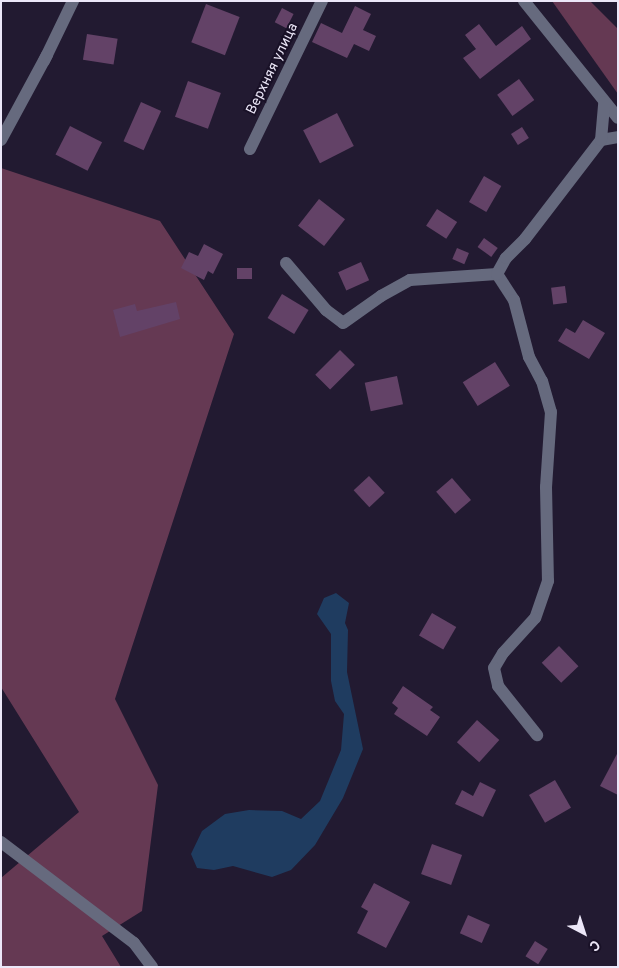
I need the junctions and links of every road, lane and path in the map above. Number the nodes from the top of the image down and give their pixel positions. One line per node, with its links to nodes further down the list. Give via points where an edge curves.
1 (73, 1): 7 (street)
2 (322, 1): 9 (street, Верхняя улица)
3 (524, 1): 4 (street)
4 (604, 102): 5 (street); 8 (street)
5 (618, 118)
6 (618, 137): 8 (street)
7 (1, 140)
8 (600, 140): 11 (street, via 526,239 506,258)
9 (250, 149)
10 (286, 263): 11 (street, via 326,310 343,323 410,280)
11 (498, 274): 12 (street, via 514,300 529,357 542,381 551,412 546,487 548,581 535,618 503,653 494,668 498,686)
12 (536, 735)
13 (1, 842): 14 (street, via 134,943)
14 (152, 967)

